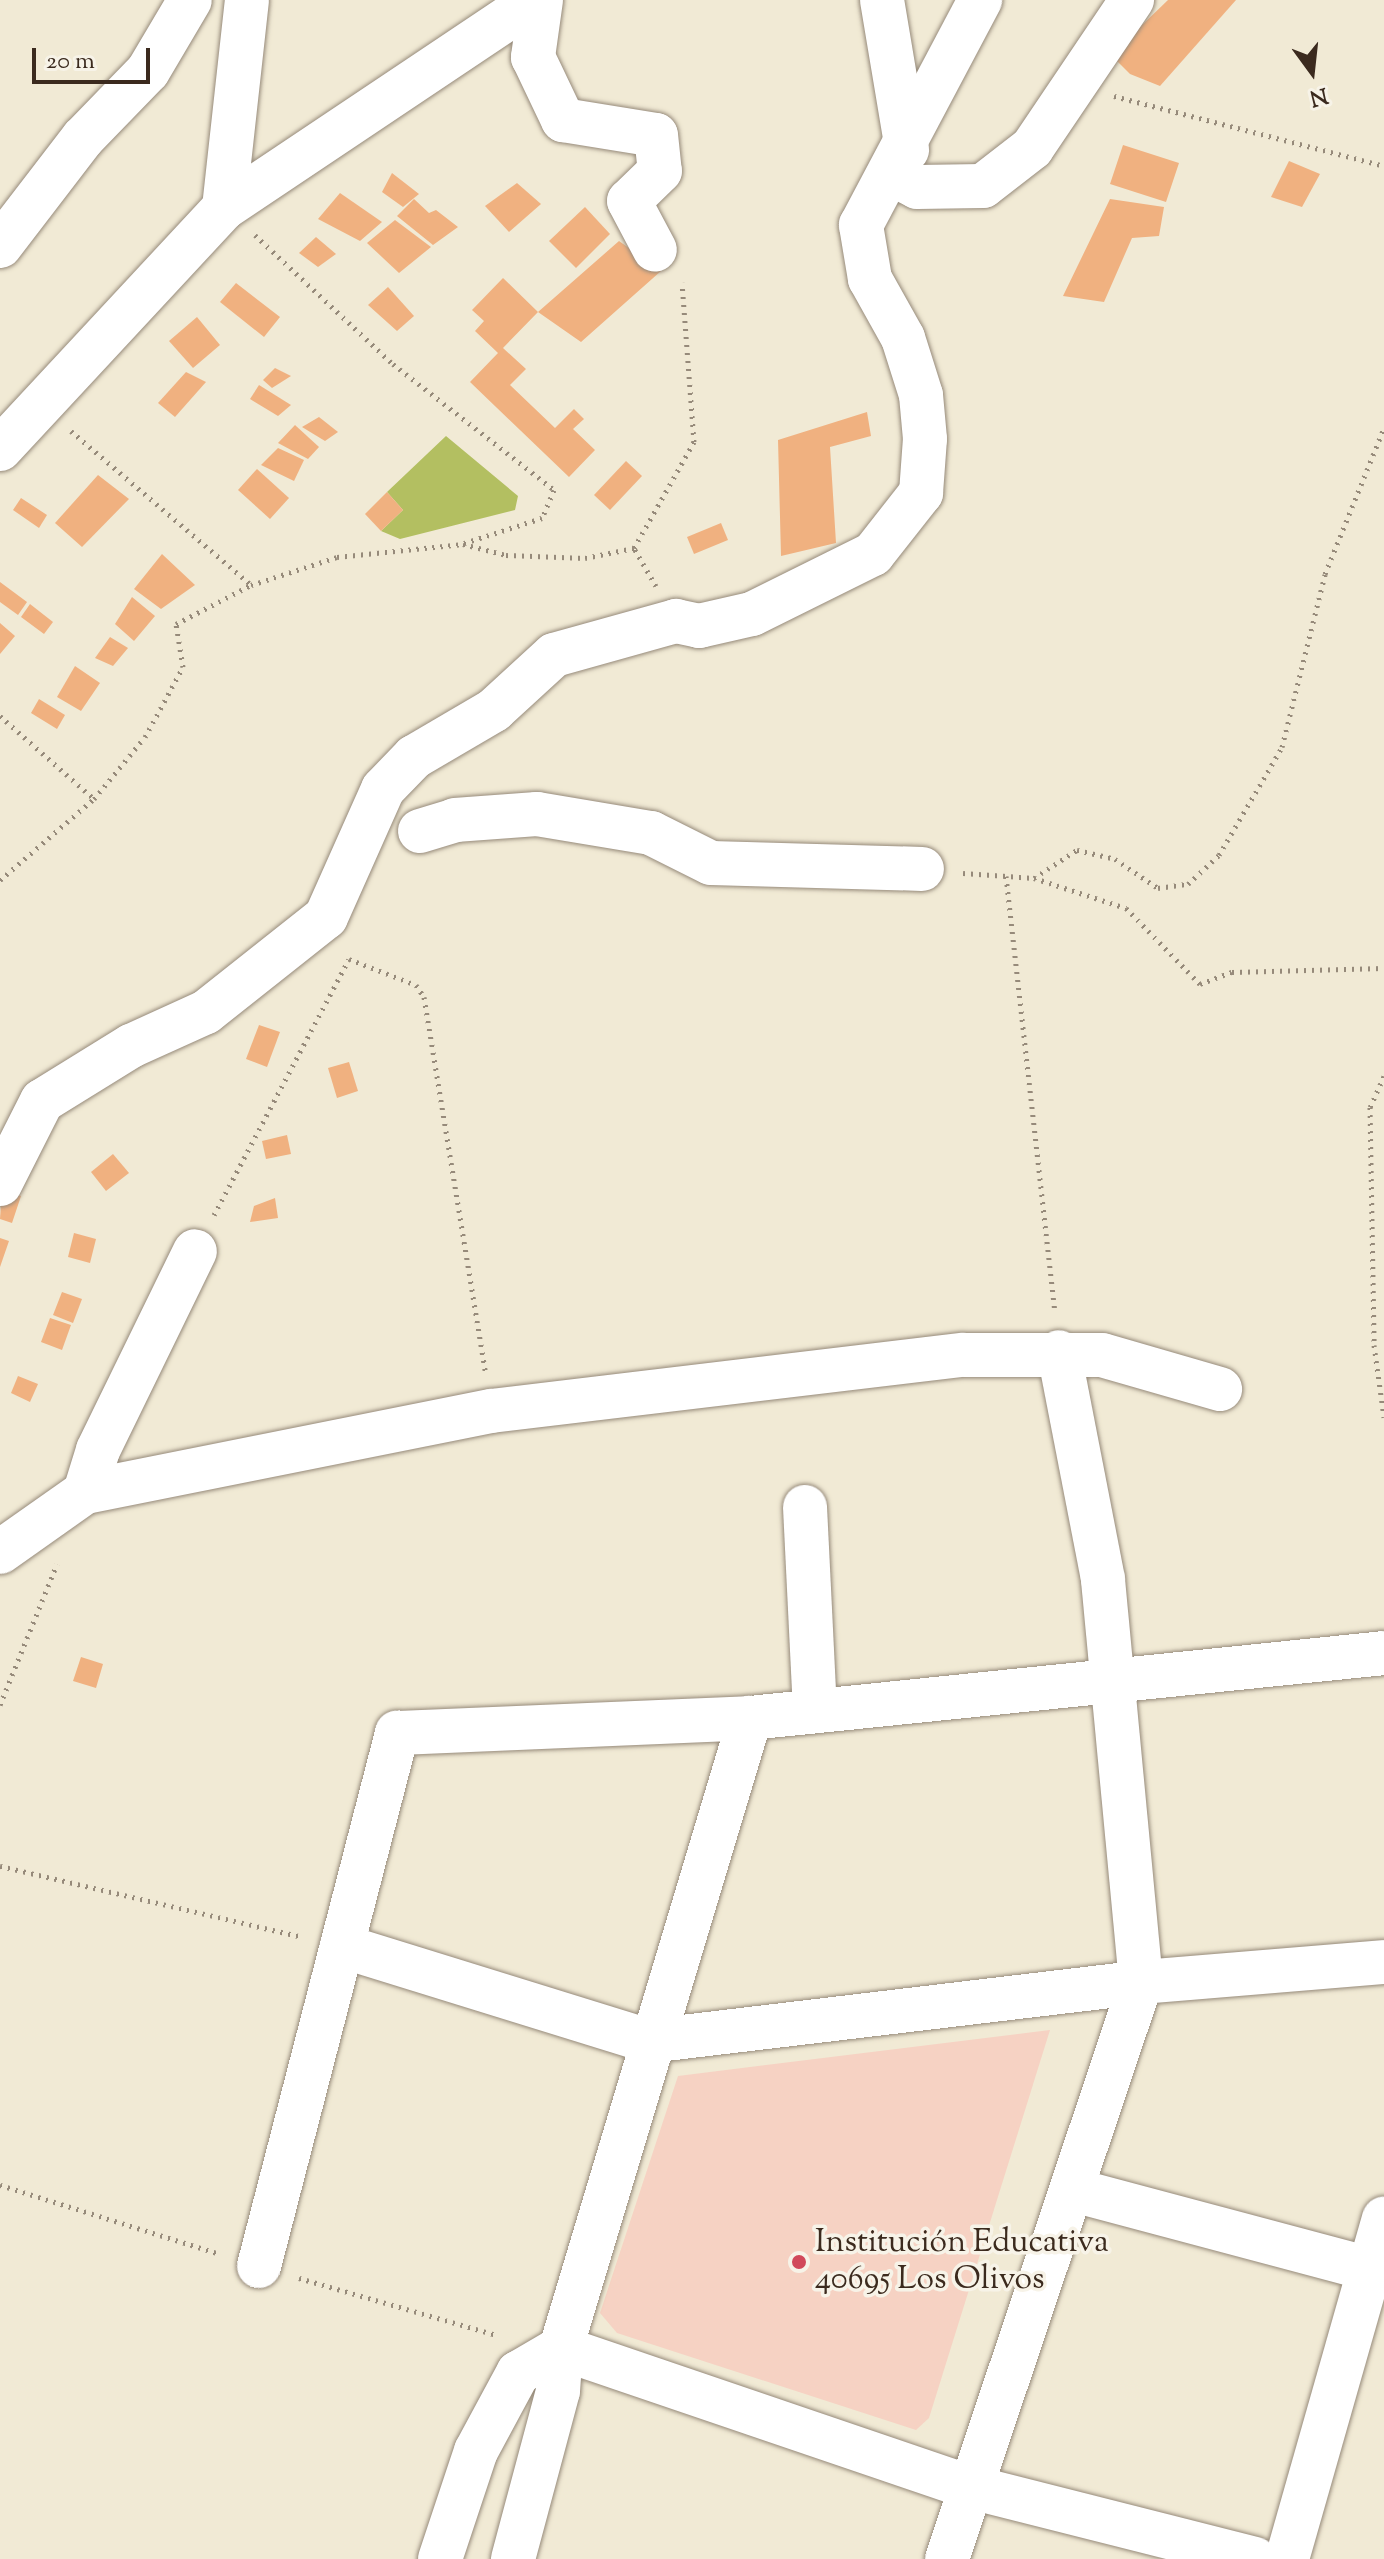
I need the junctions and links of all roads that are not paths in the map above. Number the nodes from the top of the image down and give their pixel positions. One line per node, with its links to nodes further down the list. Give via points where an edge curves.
1 (190, 0): 10 (street, via 148,71 83,138)
2 (247, 0): 9 (street)
3 (535, 0): 9 (street)
4 (541, 0): 11 (street, via 533,57 563,120 656,135 660,171 629,201)
5 (882, 0): 8 (street)
6 (980, 0): 8 (street)
7 (1132, 0): 8 (street, via 1070,82 1032,148 983,186)
8 (904, 170): 15 (street, via 861,225 860,248 903,338 921,395 921,493 873,554 752,614 699,626 676,621 554,655 494,710 414,757 383,789 326,917 206,1012 131,1046)
9 (224, 208): 12 (street, via 37,403)
10 (0, 246)
11 (655, 250)
12 (0, 449)
13 (420, 831): 14 (street, via 455,820 537,814 651,833 711,863)
14 (922, 869)
15 (42, 1101): 16 (street); 17 (street)
16 (0, 1118)
17 (0, 1184)
18 (195, 1251): 21 (street, via 98,1450)
19 (1059, 1352): 20 (street, via 1102,1355); 21 (street, via 964,1355 491,1411); 25 (street, via 1103,1579)
20 (1220, 1389)
21 (85, 1492): 23 (street)
22 (805, 1507): 26 (street)
23 (0, 1552)
24 (1384, 1653): 25 (street)
25 (1110, 1684): 26 (street); 30 (street)
26 (815, 1710): 27 (street)
27 (750, 1718): 28 (street, via 397,1733); 31 (street)
28 (342, 1946): 31 (street); 34 (street)
29 (1384, 1962): 30 (street)
30 (1141, 1982): 31 (street); 32 (street)
31 (649, 2041): 36 (street)
32 (1073, 2190): 35 (street); 37 (street)
33 (1384, 2219): 35 (street)
34 (259, 2266)
35 (1378, 2271): 42 (street)
36 (561, 2348): 37 (street); 38 (street, via 518,2373 476,2451); 39 (street, via 558,2391)
37 (967, 2486): 40 (street); 41 (street)
38 (440, 2559)
39 (513, 2559)
40 (947, 2559)
41 (1255, 2559)
42 (1287, 2559)

